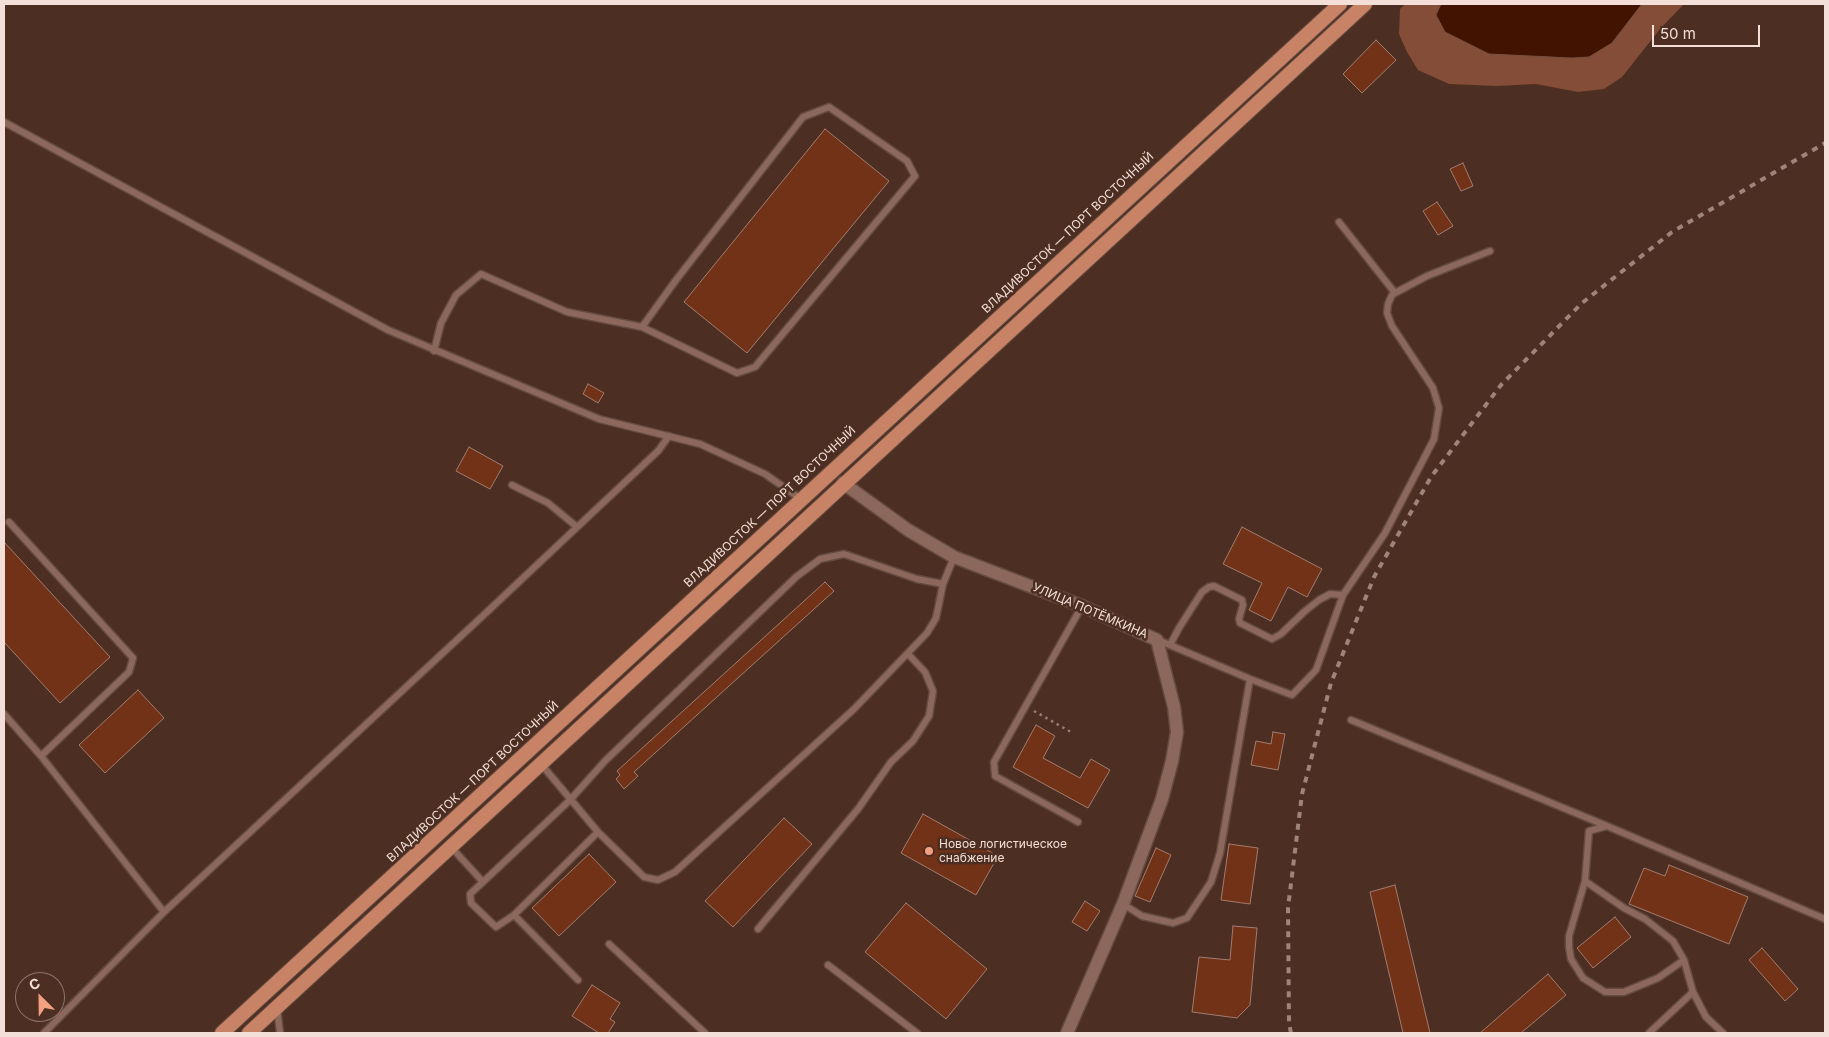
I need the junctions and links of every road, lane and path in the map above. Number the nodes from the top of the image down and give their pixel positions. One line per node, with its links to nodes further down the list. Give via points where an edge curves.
1 (1340, 4): 12 (highway, ВЛАДИВОСТОК — ПОРТ ВОСТОЧНЫЙ)
2 (1365, 4): 10 (highway)
3 (4, 122): 8 (lane, via 388,330)
4 (1338, 222): 6 (lane)
5 (1490, 251): 6 (lane)
6 (1395, 293): 17 (lane, via 1388,304 1392,326 1432,388 1439,408 1434,439 1385,533)
7 (642, 327): 7 (lane, via 803,117 829,107 907,161 915,176 755,367 737,373); 8 (lane, via 567,312 481,274 456,294 441,323)
8 (434, 351): 9 (lane, via 599,419)
9 (669, 436): 12 (lane, via 700,444 765,474); 14 (lane, via 658,451)
10 (843, 484): 15 (street, УЛИЦА ПОТЁМКИНА, via 908,530); 28 (highway)
11 (512, 485): 14 (lane, via 548,503)
12 (801, 500): 48 (highway, ВЛАДИВОСТОК — ПОРТ ВОСТОЧНЫЙ)
13 (9, 522): 27 (lane, via 133,658 129,672)
14 (577, 527): 37 (lane)
15 (954, 557): 16 (lane); 18 (street, УЛИЦА ПОТЁМКИНА)
16 (943, 584): 21 (lane, via 936,618); 29 (lane, via 917,580 844,554 820,559 796,578 605,761)
17 (1343, 595): 20 (lane, via 1330,594 1319,600 1272,639 1240,623 1242,600 1214,586 1209,587 1196,600); 22 (lane, via 1316,670 1292,694)
18 (1082, 606): 19 (street, УЛИЦА ПОТЁМКИНА); 23 (lane)
19 (1158, 640): 20 (lane); 36 (street, УЛИЦА ПОТЁМКИНА, via 1177,732 1162,799)
20 (1170, 645): 22 (lane)
21 (908, 654): 32 (lane, via 854,709 675,872 658,880 644,877); 40 (lane, via 925,672 933,691 928,716 913,741 891,762 858,809)
22 (1250, 679): 36 (lane, via 1220,853 1211,882 1187,918 1173,923 1142,916)
23 (1026, 707): 26 (path); 30 (lane, via 994,762 996,776)
24 (4, 714): 27 (lane)
25 (1351, 720): 31 (lane)
26 (1071, 732)
27 (41, 756): 37 (lane)
28 (541, 764): 29 (lane); 33 (highway)
29 (570, 800): 32 (lane); 34 (lane)
30 (1078, 822)
31 (1607, 826): 35 (lane, via 1589,831); 39 (lane)
32 (598, 832): 38 (lane)
33 (451, 847): 34 (lane); 46 (highway)
34 (483, 882): 38 (lane, via 470,894 471,903 496,927)
35 (1585, 882): 42 (lane, via 1666,935); 42 (lane, via 1569,936 1571,959 1583,978 1605,992 1624,992 1658,978)
36 (1124, 904): 53 (street, УЛИЦА ПОТЁМКИНА)
37 (164, 912): 47 (lane)
38 (514, 915): 44 (lane)
39 (1825, 919)
40 (758, 929)
41 (609, 944): 51 (lane)
42 (1684, 960): 45 (lane)
43 (828, 965): 52 (lane)
44 (578, 980)
45 (1693, 992): 54 (lane); 55 (lane, via 1706,1017)
46 (277, 1007): 49 (highway); 50 (lane)
47 (44, 1033)
48 (222, 1033)
49 (249, 1033)
50 (280, 1033)
51 (705, 1033)
52 (917, 1033)
53 (1067, 1033)
54 (1649, 1033)
55 (1723, 1033)

